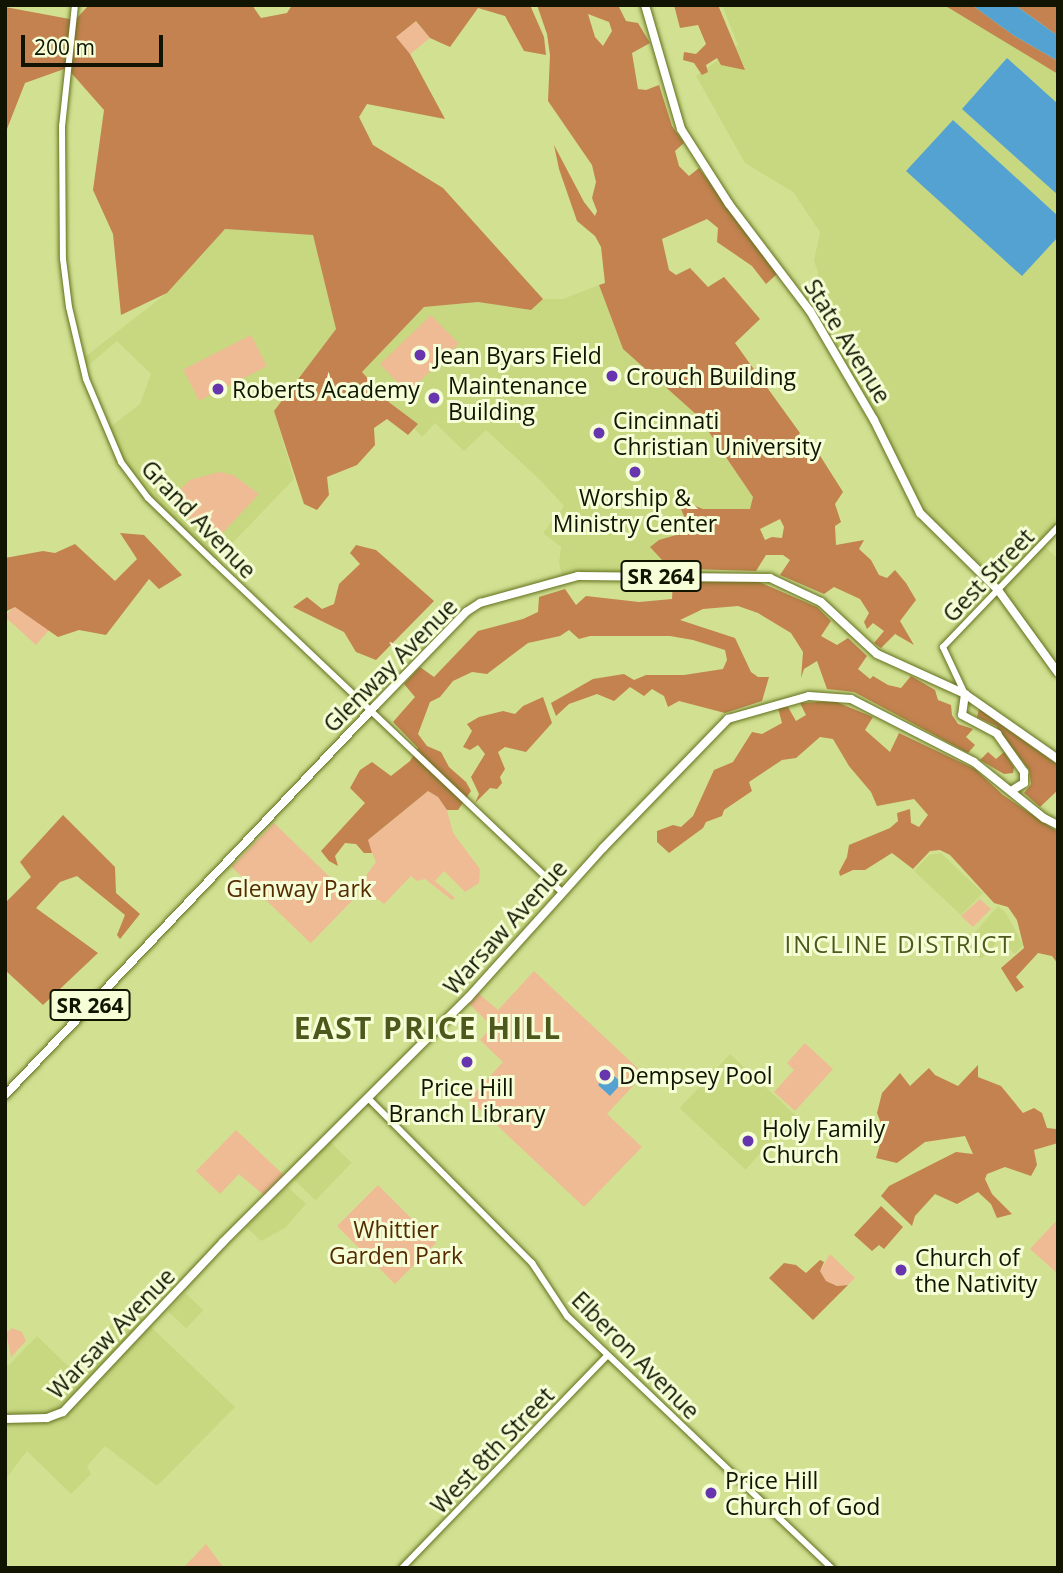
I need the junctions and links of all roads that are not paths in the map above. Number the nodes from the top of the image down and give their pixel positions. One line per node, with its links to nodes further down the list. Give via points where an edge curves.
1 (75, 5): 7 (street, Grand Avenue, via 62,127 61,234 79,354 102,423 121,462 148,498)
2 (645, 5): 4 (main road, State Avenue, via 681,128 729,204 810,311 874,420 920,513)
3 (1058, 527): 4 (street, Gest Street)
4 (998, 590): 5 (main road, State Avenue); 6 (street, Gest Street, via 943,646)
5 (1058, 673)
6 (965, 694): 7 (main road, Glenway Avenue / SR 264, via 877,654 821,602 770,578 578,576 474,607); 8 (main road, Glenway Avenue / SR 264); 9 (main road, via 962,715 997,734 1024,772 1022,786)
7 (370, 710): 11 (street, Grand Avenue); 12 (main road, Glenway Avenue / SR 264)
8 (1058, 759)
9 (1011, 791): 10 (main road, Warsaw Avenue); 11 (main road, Warsaw Avenue, via 974,762 858,702 841,696 809,696 744,713 719,726)
10 (1058, 825)
11 (562, 892): 13 (main road, Warsaw Avenue, via 468,998)
12 (5, 1095)
13 (368, 1098): 14 (street, Elberon Avenue, via 532,1263 562,1311); 15 (main road, Warsaw Avenue, via 223,1242 63,1412 47,1418)
14 (607, 1356): 16 (street, West 8th Street); 17 (street, Elberon Avenue)
15 (5, 1419)
16 (402, 1568)
17 (832, 1568)

